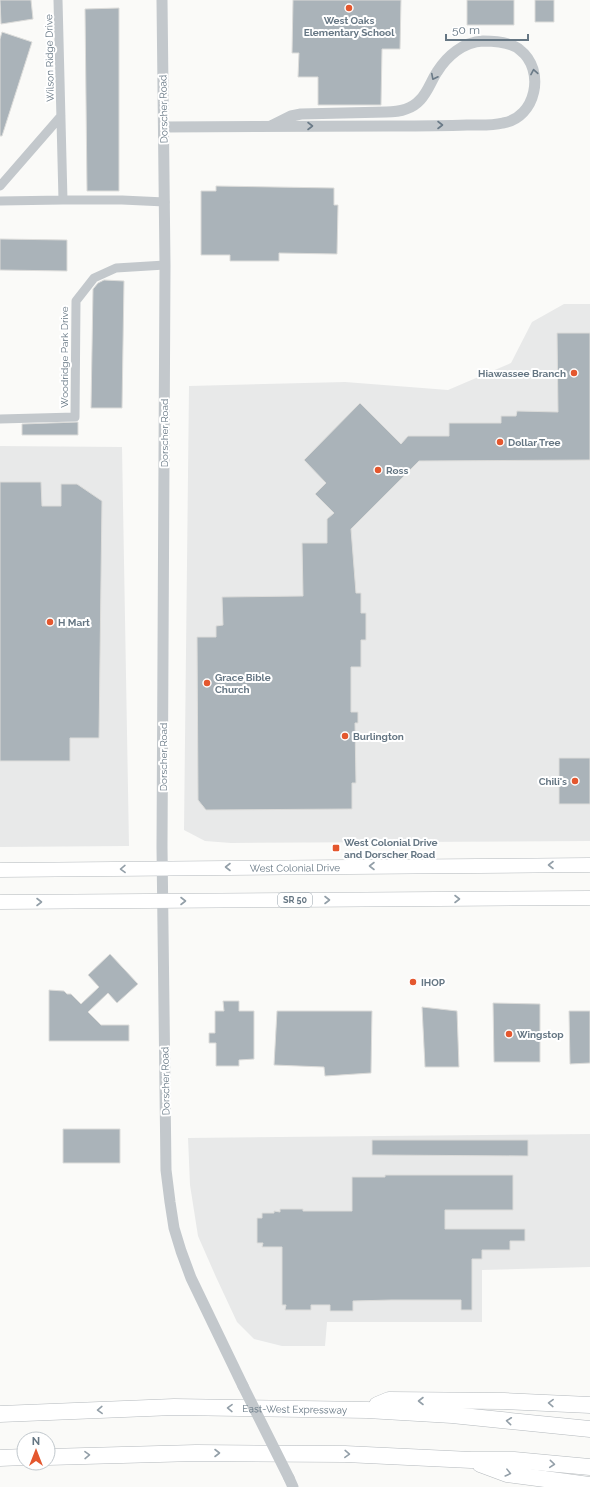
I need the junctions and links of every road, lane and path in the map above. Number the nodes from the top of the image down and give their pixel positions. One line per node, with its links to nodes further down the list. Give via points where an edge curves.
1 (58, 0): 3 (street, Wilson Ridge Drive)
2 (162, 0): 5 (street, Dorscher Road)
3 (61, 116): 6 (street); 7 (street, Wilson Ridge Drive)
4 (271, 126): 4 (street, one-way to 4, via 503,123 517,118 528,106 534,90 534,70 526,55 512,45 483,41 470,43 447,58 428,90 419,101 408,108 386,112 301,114); 5 (street)
5 (164, 127): 9 (street, Dorscher Road)
6 (0, 186)
7 (63, 200): 8 (street); 9 (street)
8 (0, 201)
9 (165, 202): 10 (street, Dorscher Road)
10 (165, 265): 11 (street, Woodridge Park Drive, via 116,268 94,278 76,302 75,417); 13 (street, Dorscher Road)
11 (0, 419)
12 (590, 865): 13 (highway, West Colonial Drive, one-way to 13)
13 (162, 868): 14 (highway, West Colonial Drive, one-way to 14); 16 (street, Dorscher Road)
14 (0, 870)
15 (590, 898): 16 (highway, SR 50, one-way to 15)
16 (162, 901): 17 (highway, SR 50, one-way to 16); 27 (street, Dorscher Road, bridge, via 166,1163 176,1236 188,1271)
17 (0, 902)
18 (590, 1405): 19 (highway, one-way to 19, via 389,1400)
19 (367, 1410): 20 (highway, East-West Expressway, one-way to 20, via 174,1407); 21 (highway, East-West Expressway, one-way to 19, via 452,1415)
20 (0, 1414)
21 (590, 1429)
22 (56, 1456): 25 (highway, one-way to 25, via 345,1454)
23 (16, 1457): 24 (highway)
24 (0, 1458)
25 (472, 1460): 26 (highway, one-way to 26, via 514,1460); 28 (highway, one-way to 28, via 507,1474)
26 (590, 1467)
27 (291, 1483)
28 (590, 1485)

